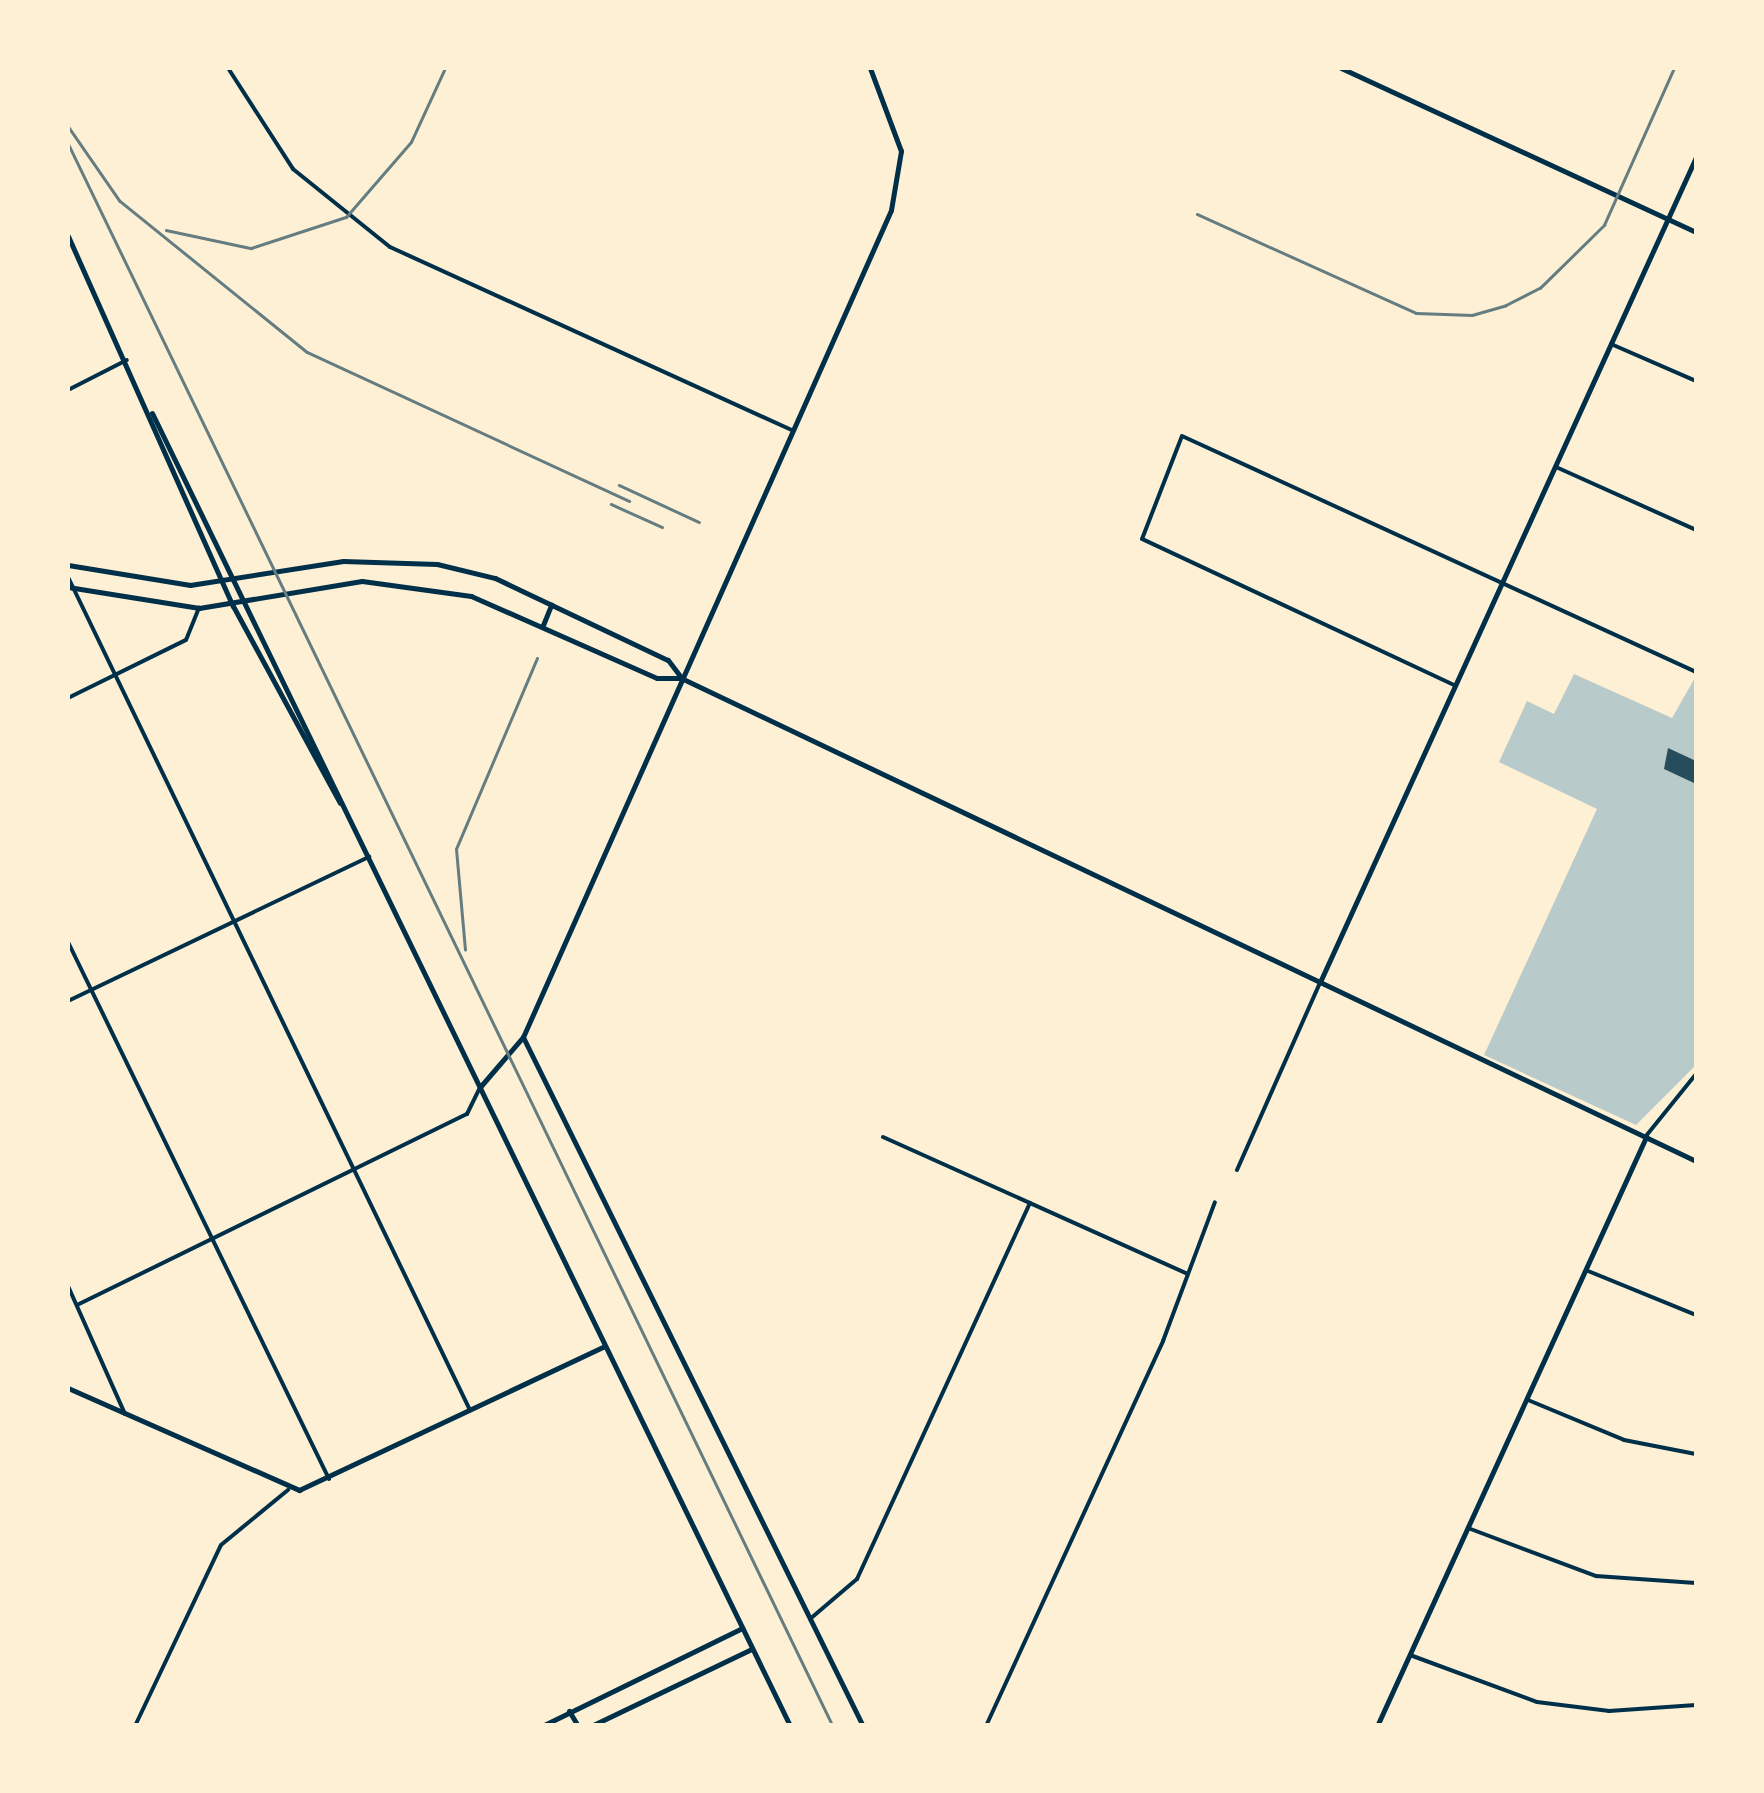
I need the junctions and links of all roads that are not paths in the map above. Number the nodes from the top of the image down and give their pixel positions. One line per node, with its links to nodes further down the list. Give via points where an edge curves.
1 (228, 68): 13 (street, via 293,169 390,247)
2 (870, 68): 13 (street, via 901,152 897,195)
3 (1341, 68): 5 (street)
4 (1696, 157): 5 (street)
5 (1668, 219): 6 (street); 8 (street)
6 (1696, 232)
7 (68, 236): 9 (street)
8 (1611, 344): 10 (street); 14 (street)
9 (127, 360): 11 (street); 12 (street)
10 (1696, 381)
11 (68, 390)
12 (152, 414): 15 (street); 16 (street)
13 (792, 430): 31 (street)
14 (1556, 467): 17 (street); 20 (street)
15 (186, 470): 16 (street); 21 (street)
16 (174, 476): 22 (street)
17 (1696, 530)
18 (68, 565): 22 (street)
19 (68, 577): 23 (street)
20 (1498, 580): 29 (street); 32 (street); 32 (street, via 1182,436 1142,539)
21 (240, 582): 22 (street); 24 (street); 25 (street, via 343,560 402,560 495,578)
22 (224, 585): 26 (street)
23 (70, 588): 27 (street); 30 (street)
24 (249, 602): 26 (street); 28 (street, via 406,581); 34 (street)
25 (552, 604): 28 (street); 31 (street, via 668,660)
26 (233, 606): 27 (street); 35 (street)
27 (199, 608): 30 (street, via 186,640)
28 (543, 625): 31 (street, via 658,678)
29 (1696, 672)
30 (112, 676): 33 (street); 38 (street)
31 (681, 678): 40 (street); 43 (street)
32 (1455, 686): 40 (street)
33 (68, 698)
34 (312, 730): 35 (street); 36 (street)
35 (300, 735): 36 (street)
36 (345, 809): 37 (street)
37 (368, 857): 38 (street); 45 (street)
38 (231, 922): 41 (street); 49 (street)
39 (68, 942): 41 (street)
40 (1320, 983): 47 (street); 50 (street)
41 (90, 989): 42 (street); 53 (street)
42 (68, 1001)
43 (523, 1037): 45 (street); 69 (street)
44 (1696, 1074): 47 (street)
45 (480, 1087): 49 (street, via 468,1114); 59 (street)
46 (883, 1137): 52 (street)
47 (1646, 1137): 48 (street); 54 (street)
48 (1696, 1161)
49 (353, 1170): 53 (street); 62 (street)
50 (1236, 1170)
51 (1215, 1202): 55 (street)
52 (1030, 1203): 55 (street); 69 (street, via 858,1580)
53 (211, 1237): 57 (street); 65 (street)
54 (1588, 1271): 58 (street); 61 (street)
55 (1188, 1274): 81 (street)
56 (68, 1286): 57 (street)
57 (77, 1304): 63 (street)
58 (1696, 1315)
59 (605, 1346): 62 (street); 70 (street)
60 (68, 1388): 63 (street)
61 (1528, 1400): 64 (street, via 1624,1440); 67 (street)
62 (471, 1411): 65 (street)
63 (126, 1415): 66 (street)
64 (1696, 1454)
65 (329, 1479): 66 (street)
66 (288, 1490): 75 (street, via 221,1545)
67 (1468, 1528): 68 (street, via 1596,1576); 72 (street)
68 (1696, 1583)
69 (810, 1619): 80 (street)
70 (742, 1628): 71 (street); 74 (street)
71 (752, 1649): 78 (street); 79 (street)
72 (1410, 1655): 73 (street, via 1537,1702 1609,1711); 82 (street)
73 (1696, 1705)
74 (569, 1711): 76 (street); 77 (street)
75 (135, 1726)
76 (542, 1726)
77 (578, 1726)
78 (591, 1726)
79 (790, 1726)
80 (863, 1726)
81 (986, 1726)
82 (1377, 1726)

